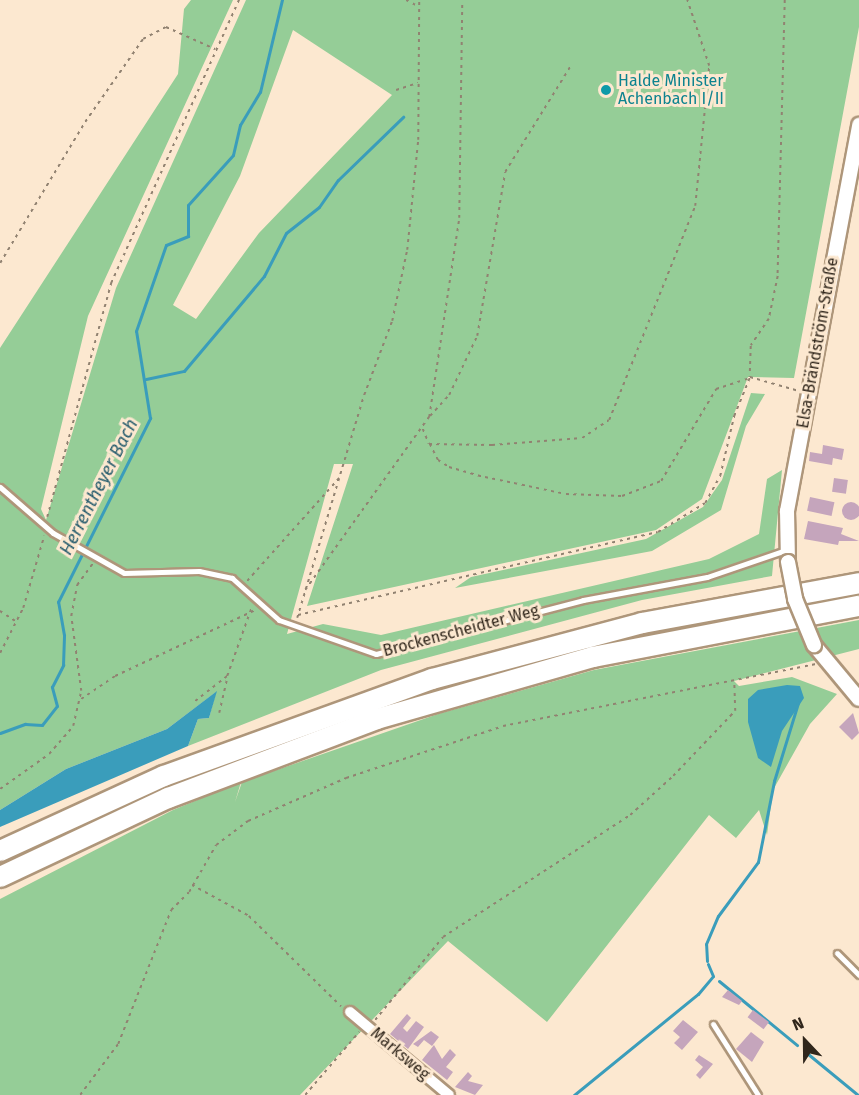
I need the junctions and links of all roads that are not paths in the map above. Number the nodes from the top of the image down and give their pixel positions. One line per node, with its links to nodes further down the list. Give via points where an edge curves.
1 (859, 125): 3 (street, Elsa-Brändström-Straße, via 787,511)
2 (0, 487): 3 (lane, Brockenscheidter Weg, via 44,527 124,573 206,572 243,585 261,606 294,626 354,649 385,653 583,600 707,577)
3 (787, 556): 6 (street, Elsa-Brändström-Straße, bridge, via 795,599 814,645)
4 (859, 583): 7 (highway, via 642,623 432,679 164,776)
5 (859, 606): 8 (highway, via 603,655 377,719 168,798)
6 (859, 699)
7 (0, 851)
8 (0, 877)
9 (837, 953): 10 (lane)
10 (859, 975)
11 (350, 1012): 13 (street, Marksweg)
12 (713, 1024): 14 (lane)
13 (448, 1095)
14 (758, 1095)

